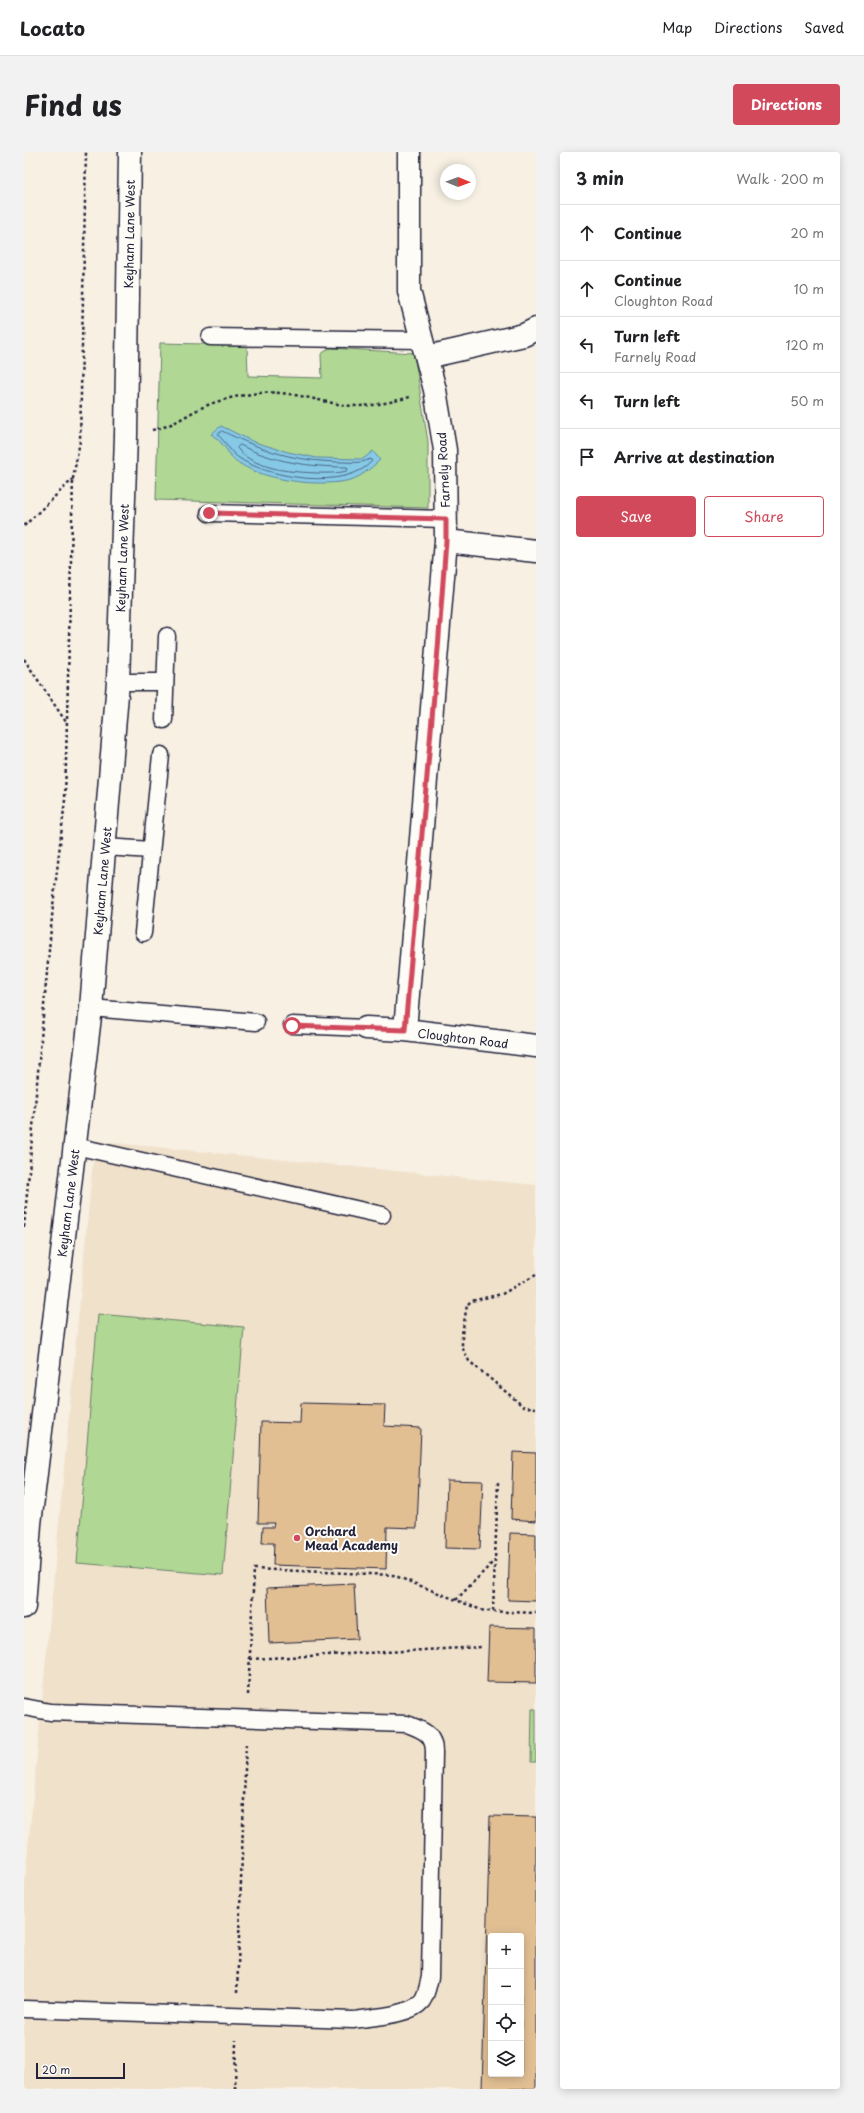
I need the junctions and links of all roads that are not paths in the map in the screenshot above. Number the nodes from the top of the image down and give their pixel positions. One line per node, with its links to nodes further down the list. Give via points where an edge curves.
1 (130, 152): 11 (street, Keyham Lane West, via 126,435)
2 (409, 152): 5 (street, Farnely Road, via 409,291)
3 (536, 329): 5 (street, via 524,335)
4 (210, 337): 5 (lane)
5 (424, 348): 7 (street, Farnely Road, via 435,390 445,450)
6 (209, 513): 7 (lane)
7 (446, 519): 8 (street, Farnely Road)
8 (446, 541): 9 (street); 22 (street, Farnely Road)
9 (536, 551)
10 (167, 636): 12 (lane)
11 (118, 682): 12 (lane); 15 (street, Keyham Lane West)
12 (165, 682): 13 (lane)
13 (164, 720)
14 (161, 755): 16 (lane)
15 (105, 847): 16 (lane); 18 (street, Keyham Lane West)
16 (151, 850): 17 (lane)
17 (143, 932)
18 (91, 1008): 19 (lane); 24 (street, Keyham Lane West)
19 (256, 1022)
20 (292, 1026): 21 (lane)
21 (366, 1028): 22 (street, Cloughton Road)
22 (405, 1030): 23 (street, Cloughton Road)
23 (536, 1046)
24 (75, 1146): 25 (lane); 26 (street, Keyham Lane West)
25 (382, 1215)
26 (27, 1524): 27 (street, Keyham Lane West)
27 (24, 1607)
28 (24, 1707): 29 (lane, via 50,1712 407,1724 430,1735 434,1743 434,1752 430,1977 422,2000 414,2007 384,2016 353,2020)
29 (24, 2009)

